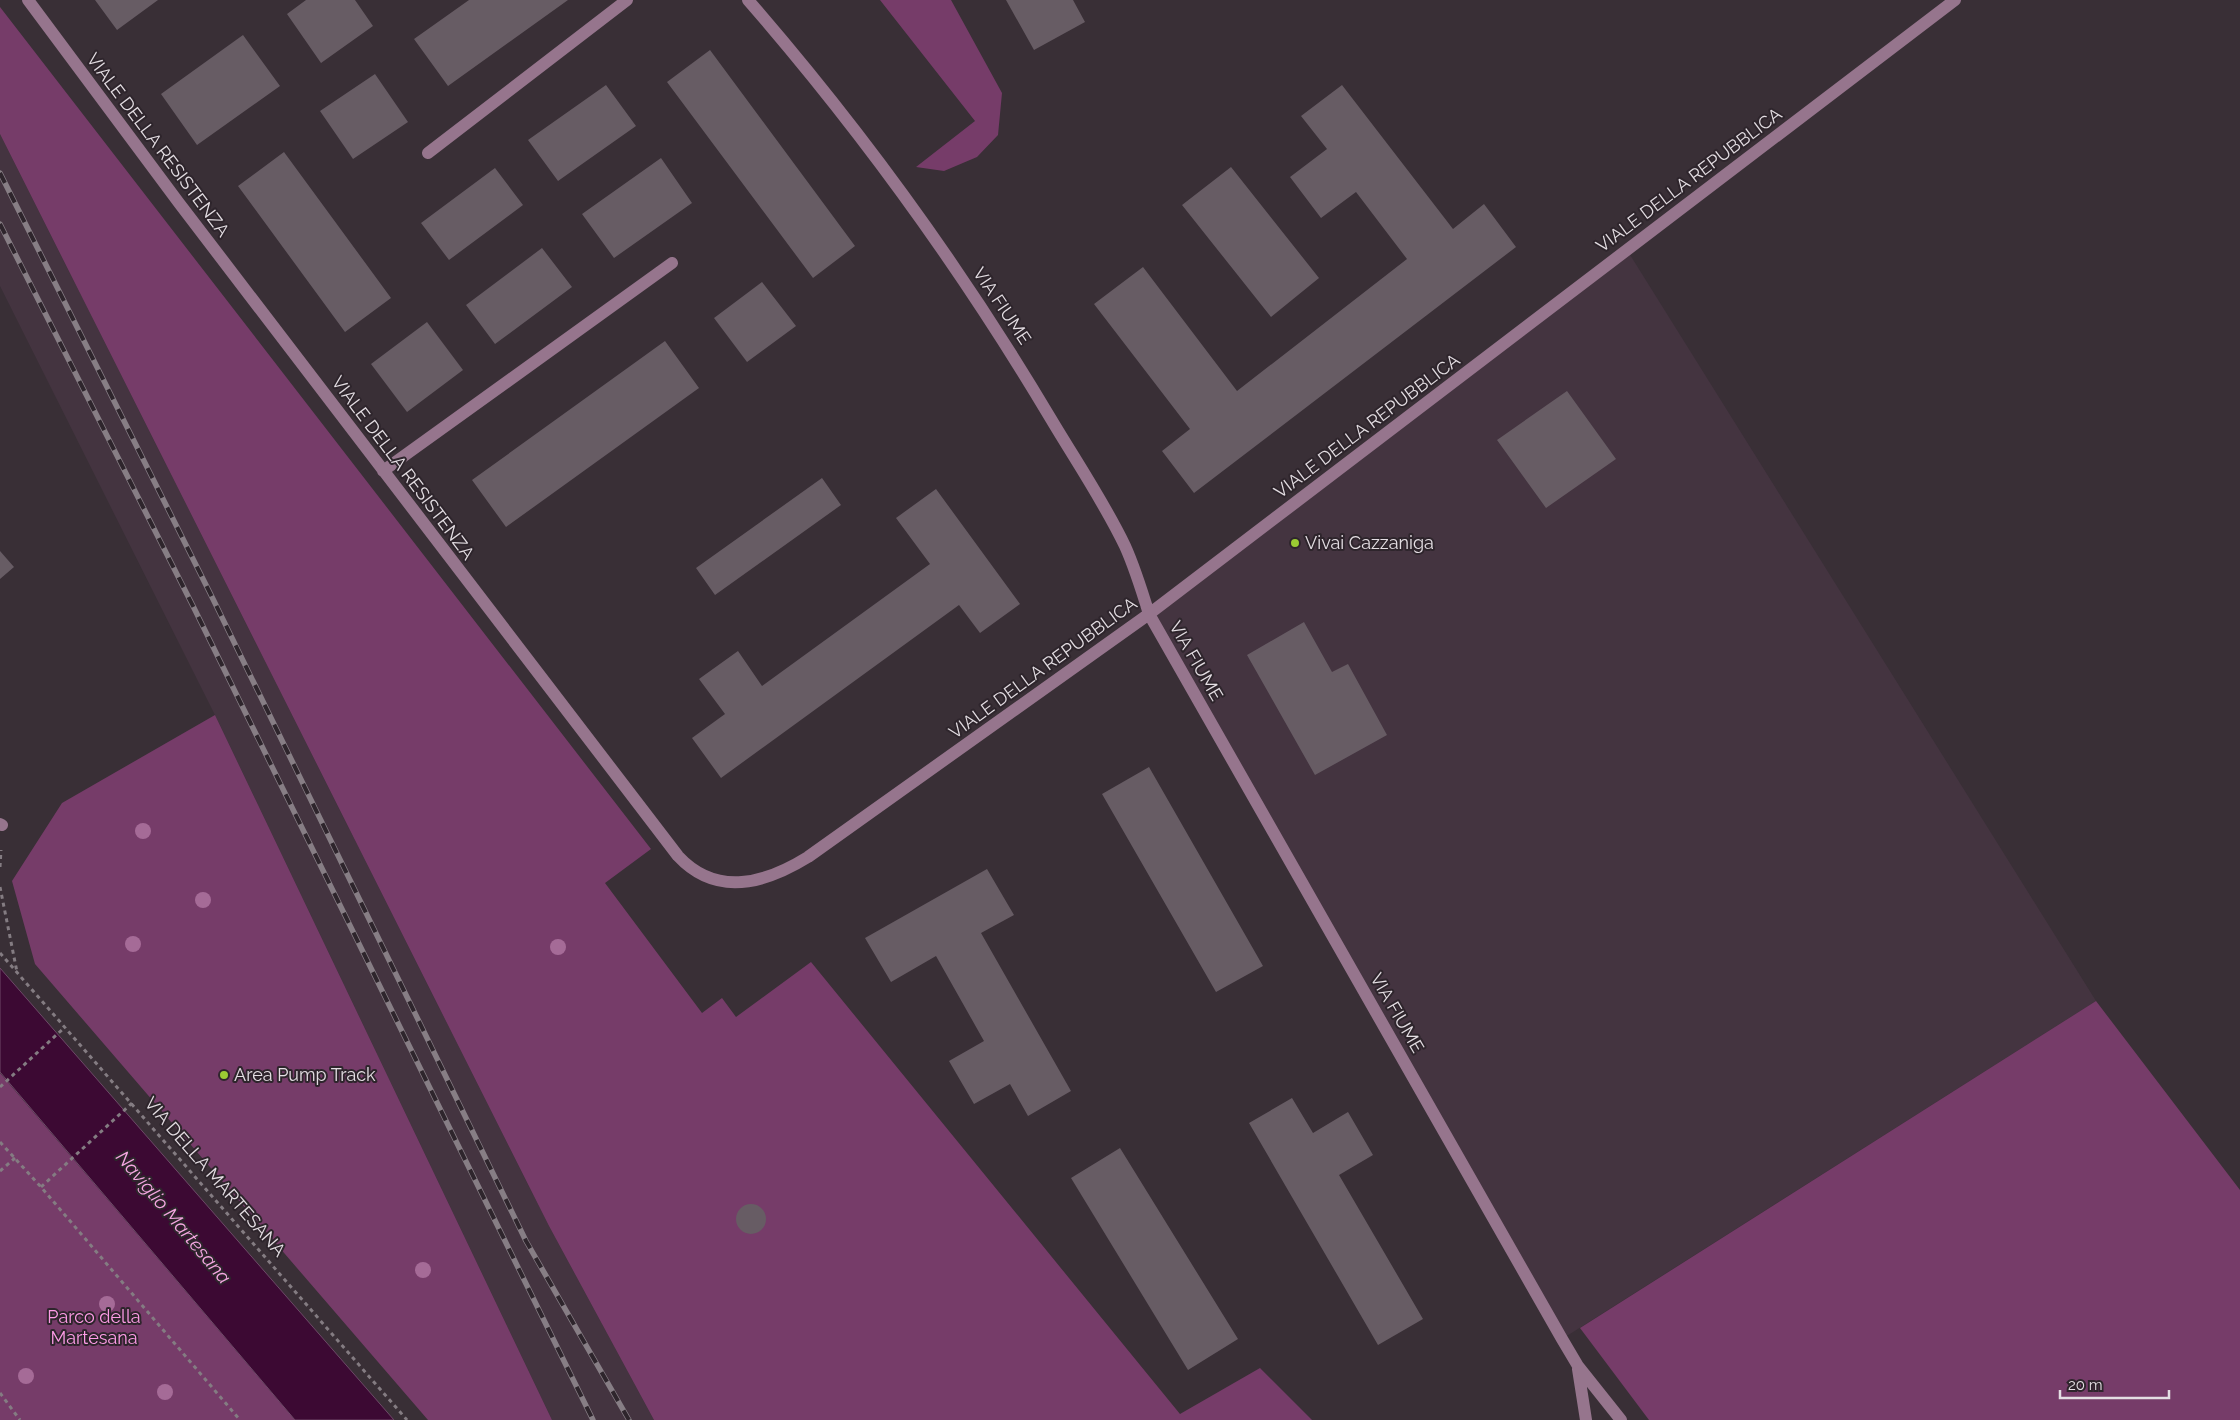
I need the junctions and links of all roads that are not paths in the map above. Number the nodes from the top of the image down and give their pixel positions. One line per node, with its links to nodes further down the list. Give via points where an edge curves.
1 (28, 0): 7 (street, VIALE DELLA RESISTENZA)
2 (627, 0): 5 (street)
3 (748, 0): 8 (street, VIA FIUME, via 887,174 991,320 1114,524)
4 (1955, 0): 8 (street, VIALE DELLA REPUBBLICA)
5 (428, 153)
6 (672, 264): 7 (street)
7 (383, 471): 9 (street, VIALE DELLA RESISTENZA, via 687,866 716,880 742,882 767,879)
8 (1149, 614): 9 (street, VIALE DELLA REPUBBLICA); 10 (street, VIA FIUME)
9 (792, 867)
10 (1578, 1366): 11 (street, VIA FIUME); 12 (street, VIA FIUME)
11 (1586, 1420)
12 (1621, 1420)

